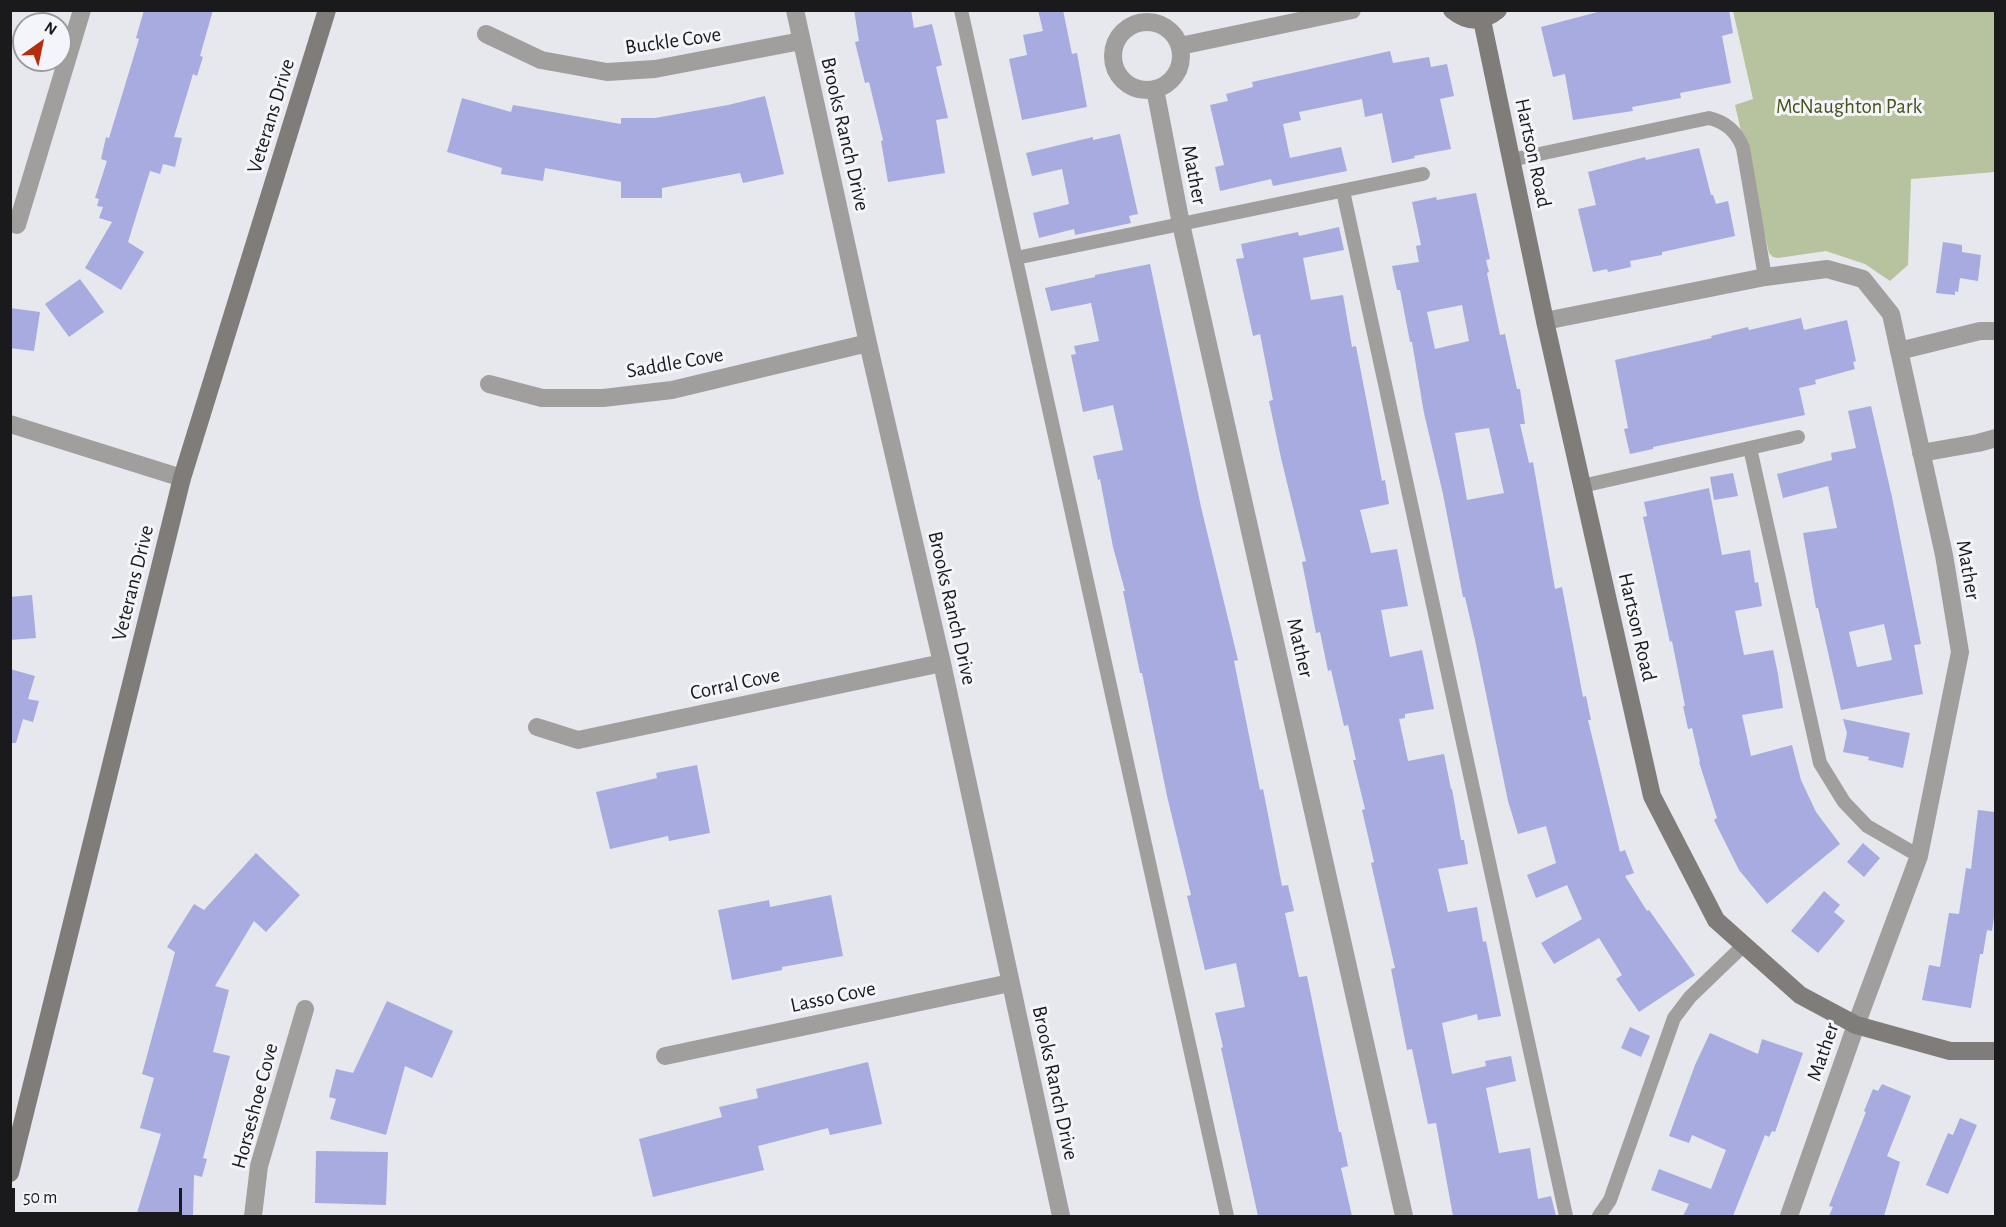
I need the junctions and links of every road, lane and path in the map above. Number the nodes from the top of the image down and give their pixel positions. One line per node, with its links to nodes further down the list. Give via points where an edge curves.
1 (82, 10): 17 (street, via 17,225)
2 (327, 10): 31 (street, Veterans Drive)
3 (795, 10): 11 (street, Brooks Ranch Drive)
4 (961, 10): 19 (lane)
5 (1352, 10): 12 (street)
6 (1452, 10): 9 (street, via 1461,18)
7 (1498, 10): 9 (street)
8 (1139, 16): 12 (street, via 1162,24); 13 (street, via 1114,44 1113,65 1124,82 1134,88)
9 (1482, 20): 14 (street, Hartson Road)
10 (486, 34): 11 (street, Buckle Cove, via 541,60 607,72 656,69)
11 (801, 41): 23 (street, Brooks Ranch Drive)
12 (1180, 46): 13 (street, via 1182,56 1173,78)
13 (1155, 89): 18 (street, Mather)
14 (1511, 160): 20 (lane, via 1709,118 1725,124 1743,148); 21 (street, Hartson Road)
15 (1423, 174): 16 (lane)
16 (1342, 191): 18 (lane); 47 (lane)
17 (10, 222)
18 (1181, 224): 19 (lane); 46 (street, Mather)
19 (1016, 258): 45 (lane)
20 (1766, 278): 21 (street, Mather); 24 (street, Mather, via 1827,268 1863,279 1891,314)
21 (1545, 321): 32 (street, Hartson Road)
22 (1995, 331): 24 (street)
23 (868, 343): 25 (street, Saddle Cove, via 672,390 603,398 542,398); 33 (street, Brooks Ranch Drive)
24 (1899, 351): 30 (street, Mather)
25 (489, 384)
26 (10, 424): 31 (street)
27 (1798, 437): 29 (lane)
28 (1995, 438): 30 (street)
29 (1750, 448): 32 (lane); 35 (lane, via 1820,763 1844,802 1867,826)
30 (1921, 453): 35 (street, Mather, via 1960,652)
31 (182, 478): 42 (street, Veterans Drive)
32 (1582, 486): 36 (street, Hartson Road, via 1652,796 1716,920)
33 (942, 663): 34 (street, Corral Cove, via 578,740); 37 (street, Brooks Ranch Drive)
34 (537, 728)
35 (1919, 856): 39 (street, Mather)
36 (1744, 945): 39 (street, Hartson Road, via 1800,994); 48 (lane, via 1674,1018 1610,1200)
37 (1010, 982): 41 (street, Lasso Cove); 44 (street, Brooks Ranch Drive)
38 (305, 1009): 43 (street, Horseshoe Cove, via 259,1166)
39 (1856, 1025): 40 (street, Hartson Road, via 1950,1051); 49 (street, Mather)
40 (1995, 1051)
41 (665, 1056)
42 (10, 1173)
43 (253, 1216)
44 (1061, 1216)
45 (1227, 1216)
46 (1404, 1216)
47 (1566, 1216)
48 (1599, 1216)
49 (1789, 1216)

